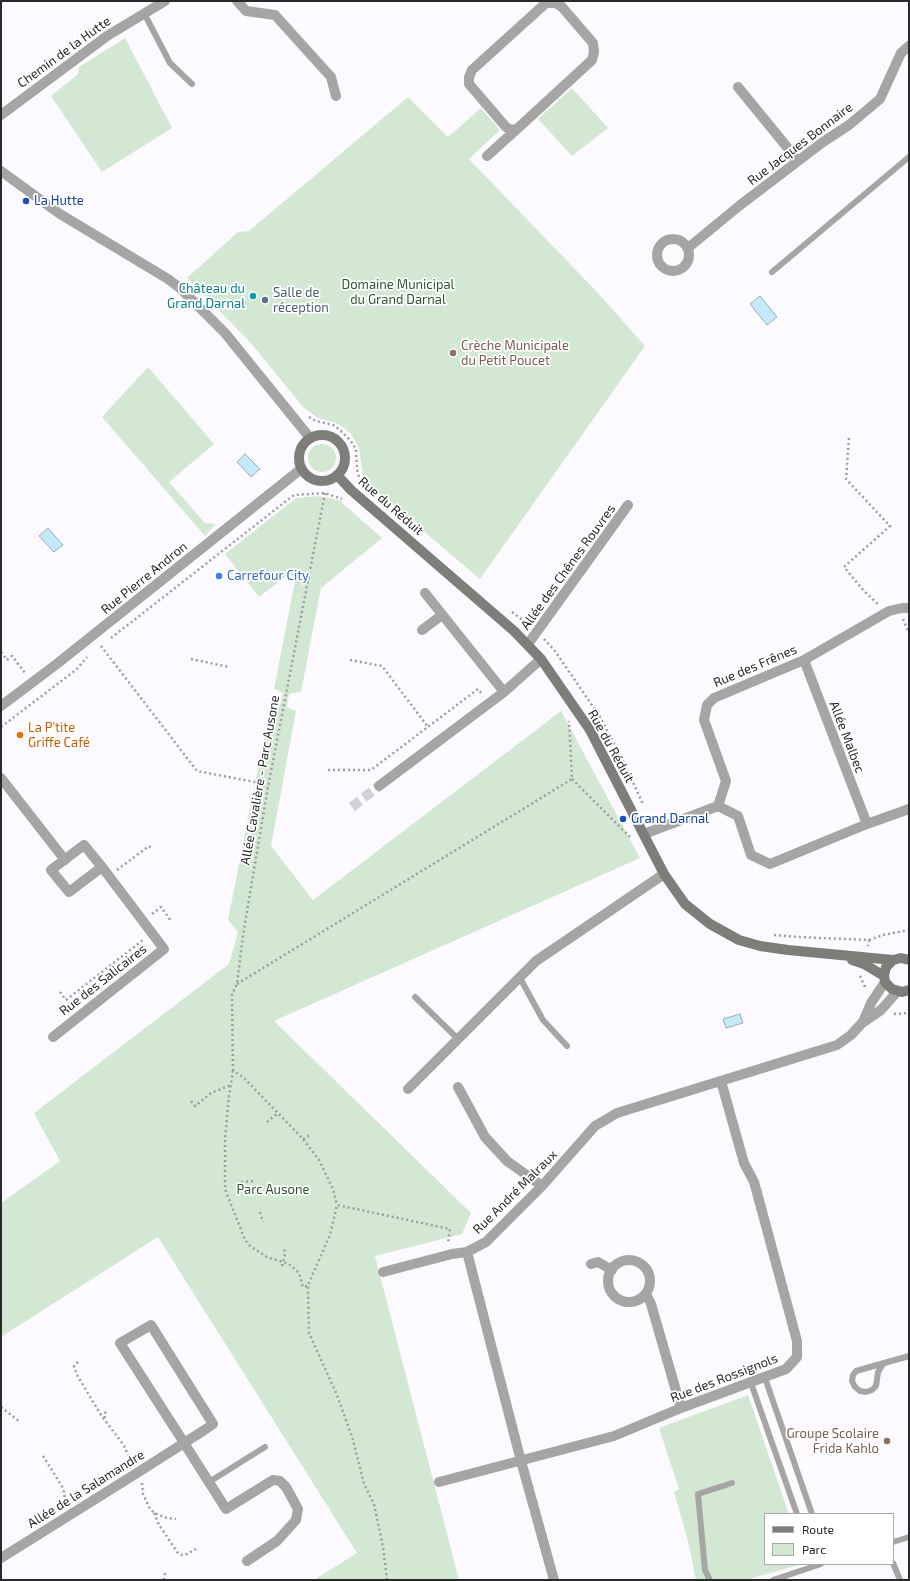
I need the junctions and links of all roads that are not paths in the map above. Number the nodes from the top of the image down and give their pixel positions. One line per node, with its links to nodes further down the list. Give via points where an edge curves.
1 (165, 1): 4 (street, Chemin de la Hutte)
2 (237, 1): 8 (street, via 246,11 275,15 331,76)
3 (556, 2): 10 (street, via 593,43 592,60); 10 (street, via 546,4 472,70 469,77 469,84 506,127 511,130)
4 (144, 13): 6 (lane, via 170,63); 9 (street, Chemin de la Hutte, via 107,36)
5 (909, 46): 13 (street, Rue Jacques Bonnaire, via 900,53 880,99)
6 (192, 84)
7 (738, 87): 13 (street)
8 (336, 96)
9 (1, 115)
10 (517, 129): 11 (street)
11 (487, 156)
12 (909, 157): 16 (lane)
13 (798, 162): 15 (street, Rue Jacques Bonnaire)
14 (1, 171): 17 (street, via 65,217 168,278 180,288 224,333)
15 (688, 248)
16 (772, 272)
17 (310, 438): 18 (street, via 300,448 299,462); 19 (street, via 324,434 341,445 345,457 342,470)
18 (302, 469): 19 (street, via 318,481 331,479); 29 (street, Rue Pierre Andron)
19 (337, 475): 25 (street, Rue du Réduit)
20 (628, 505): 25 (street, Allée des Chênes Rouvres)
21 (425, 593): 23 (street)
22 (905, 611): 27 (street, Rue des Frênes, via 902,608 887,612)
23 (442, 615): 24 (street); 28 (street)
24 (422, 630)
25 (528, 644): 26 (street, Rue du Réduit)
26 (541, 659): 28 (street); 35 (street, Rue du Réduit, via 590,730)
27 (804, 660): 32 (street, Rue des Frênes, via 714,698 707,705 704,720 726,781); 34 (street, Allée Malbec)
28 (501, 689): 31 (street)
29 (1, 706)
30 (1, 778): 36 (street)
31 (379, 786)
32 (718, 806): 34 (street, via 738,816 751,855 770,864); 35 (street)
33 (909, 809): 34 (street)
34 (867, 824)
35 (644, 834): 38 (street, Rue du Réduit)
36 (65, 860): 37 (street, Rue des Salicaires, via 84,845); 37 (street, Rue des Salicaires, via 51,870 69,892)
37 (102, 867): 48 (street, Rue des Salicaires, via 164,949)
38 (664, 874): 40 (street, Rue du Réduit, via 685,904 710,924 739,940 774,948 835,954); 42 (street, via 536,961)
39 (908, 958): 41 (street, Rue du Réduit)
40 (865, 960): 41 (street, Rue du Réduit); 43 (street, Rue du Réduit)
41 (893, 960): 43 (street, via 886,967)
42 (520, 978): 49 (street); 50 (lane, via 542,1020)
43 (885, 979): 45 (street, Rue du Réduit); 47 (street, Rue André Malraux)
44 (909, 991): 45 (street)
45 (897, 992): 47 (street, Rue André Malraux, via 881,1010)
46 (415, 997): 49 (lane)
47 (862, 1023): 51 (street, Rue André Malraux, via 851,1035 836,1045)
48 (53, 1037)
49 (458, 1039): 53 (street)
50 (568, 1046)
51 (721, 1081): 54 (street, Rue André Malraux, via 616,1113 595,1126); 62 (street, Rue des Rossignols, via 744,1163 754,1182 797,1341 796,1357 786,1368)
52 (458, 1087): 54 (street, via 485,1137 507,1161)
53 (408, 1089)
54 (542, 1186): 55 (street, Rue André Malraux, via 486,1242)
55 (467, 1252): 58 (street); 67 (street)
56 (591, 1264): 57 (street, via 598,1262)
57 (612, 1270): 59 (street, via 608,1282 614,1295 619,1299 632,1302); 59 (street, via 622,1261 639,1262 650,1276)
58 (383, 1272)
59 (646, 1294): 64 (street, via 652,1304)
60 (909, 1356): 61 (lane)
61 (883, 1364): 61 (lane, via 856,1371 852,1381 855,1387 860,1391 872,1390 876,1386 878,1372)
62 (765, 1378): 63 (street, Rue des Rossignols); 72 (lane)
63 (750, 1383): 64 (street, Rue des Rossignols); 71 (lane)
64 (681, 1408): 67 (street, Rue des Rossignols, via 614,1436)
65 (184, 1443): 65 (street, Allée de la Salamandre, via 213,1424 151,1325 120,1343); 68 (street, Allée de la Salamandre); 75 (street, Allée de la Salamandre)
66 (265, 1447): 68 (lane)
67 (521, 1461): 69 (street, Rue des Rossignols); 79 (street)
68 (209, 1482): 76 (street, Allée de la Salamandre, via 226,1509 273,1480 280,1481 298,1509 296,1520 277,1541)
69 (439, 1482)
70 (732, 1483): 80 (lane, via 698,1494 705,1570)
71 (797, 1513)
72 (812, 1513)
73 (909, 1537): 74 (lane)
74 (894, 1542)
75 (1, 1558)
76 (247, 1561)
77 (817, 1565): 81 (lane)
78 (894, 1565): 82 (lane)
79 (554, 1580)
80 (710, 1580)
81 (773, 1580)
82 (900, 1580)

